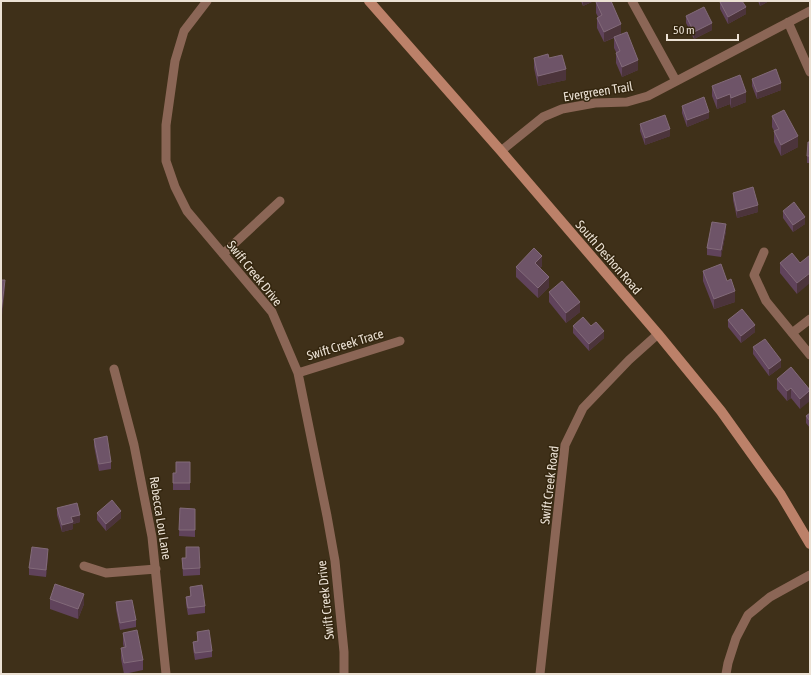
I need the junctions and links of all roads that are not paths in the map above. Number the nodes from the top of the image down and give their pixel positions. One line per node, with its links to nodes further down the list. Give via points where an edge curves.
1 (207, 1): 11 (street, Swift Creek Drive, via 184,31 175,61 166,125 166,161 187,211)
2 (369, 1): 8 (street, South Deshon Road)
3 (632, 1): 7 (street)
4 (810, 11): 5 (street, Evergreen Trail)
5 (788, 22): 6 (street); 7 (street, Evergreen Trail)
6 (810, 72)
7 (676, 81): 8 (street, Evergreen Trail, via 648,96 627,102 595,103 562,109 543,117)
8 (501, 150): 14 (street, South Deshon Road)
9 (280, 201): 11 (street)
10 (764, 252): 13 (street, via 754,274 766,301)
11 (223, 254): 18 (street, Swift Creek Drive, via 272,312)
12 (810, 319): 13 (street)
13 (792, 333): 16 (street)
14 (658, 334): 19 (street, South Deshon Road, via 721,411 780,495); 25 (street, Swift Creek Road, via 583,408 565,445)
15 (400, 341): 18 (street, Swift Creek Trace)
16 (810, 355)
17 (114, 369): 21 (street, Rebecca Lou Lane, via 134,445)
18 (298, 372): 24 (street, Swift Creek Drive, via 326,508 344,652)
19 (810, 544)
20 (84, 566): 21 (street, via 106,573)
21 (156, 569): 23 (street, Rebecca Lou Lane)
22 (810, 575): 26 (street, via 770,597 748,615 736,638)
23 (166, 674)
24 (344, 674)
25 (540, 674)
26 (726, 674)

